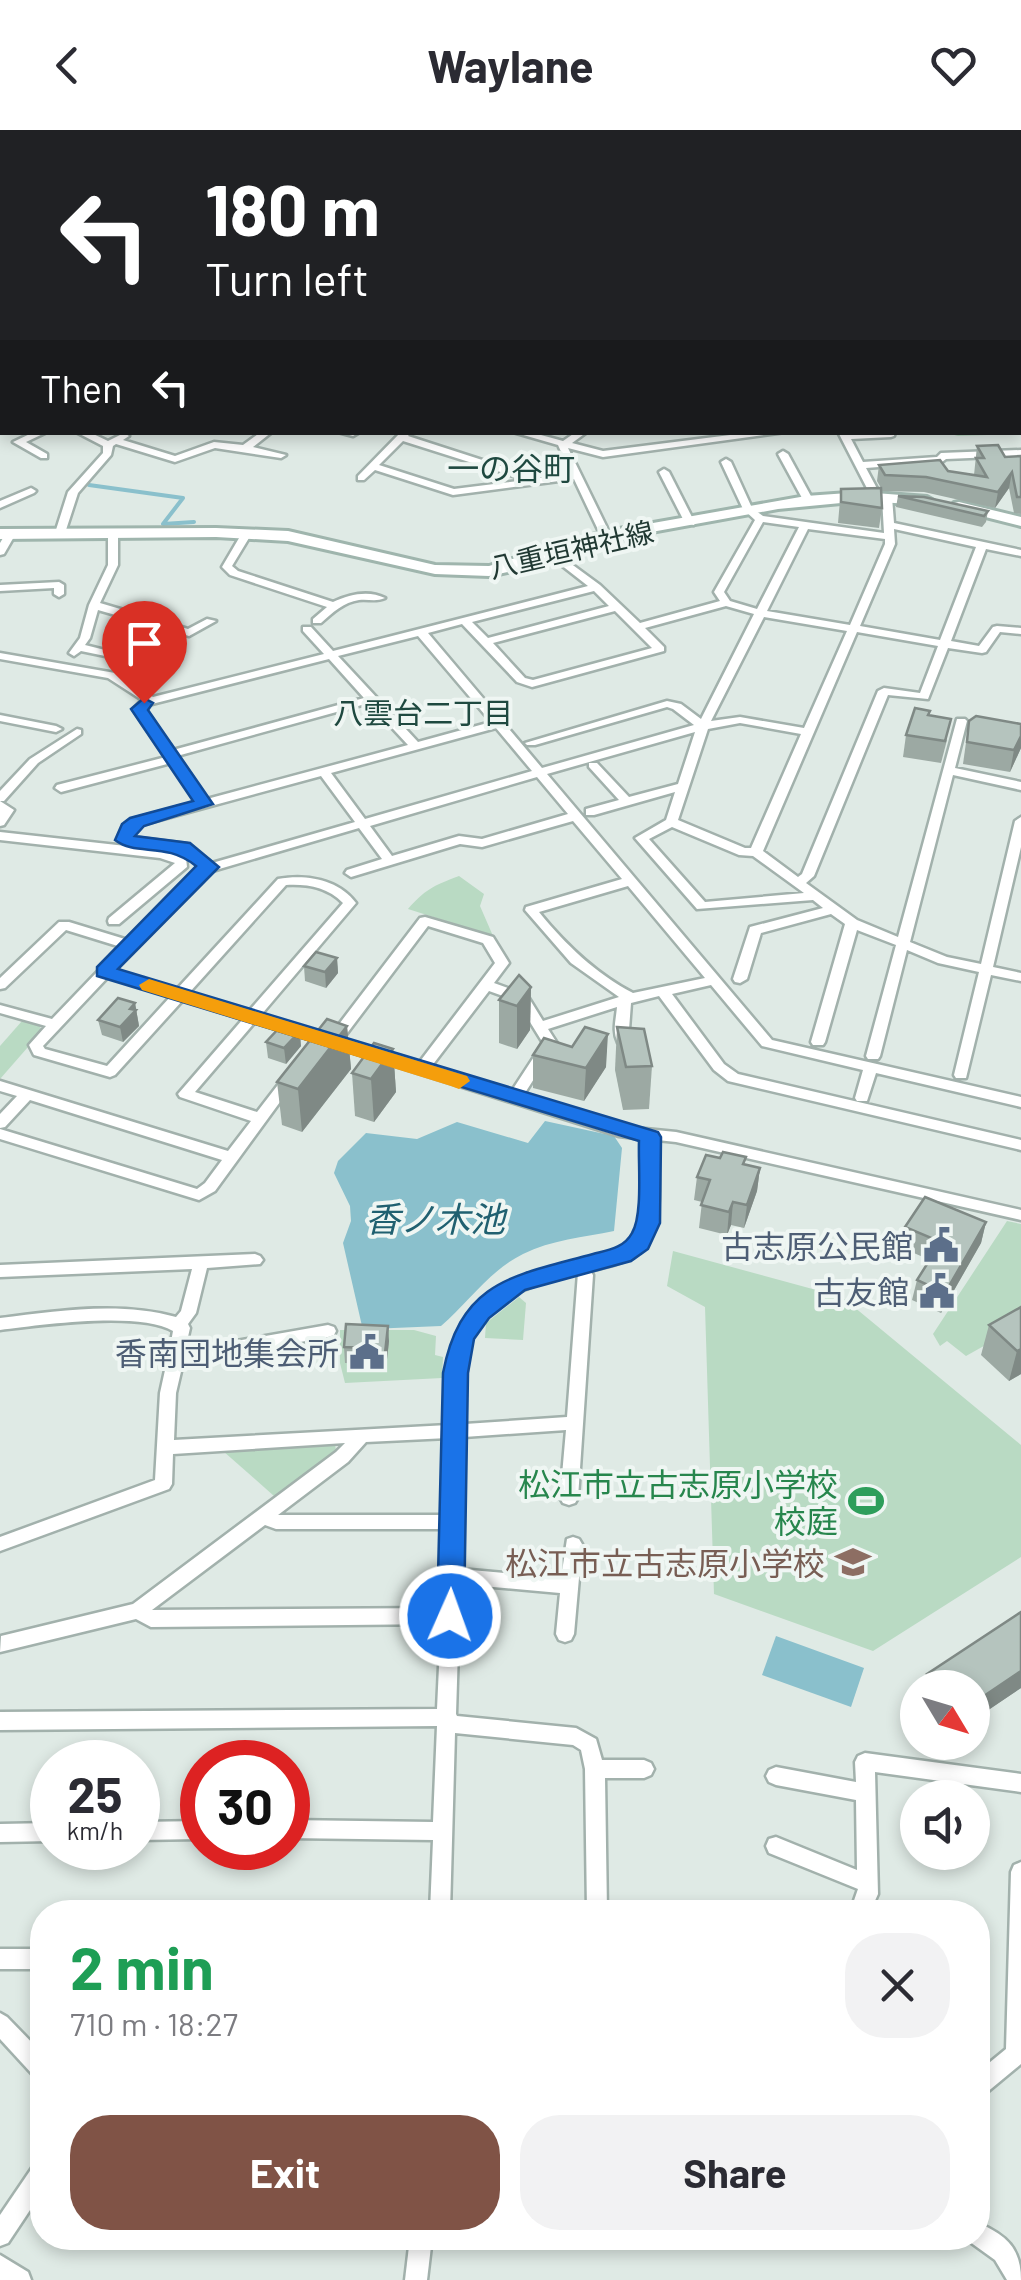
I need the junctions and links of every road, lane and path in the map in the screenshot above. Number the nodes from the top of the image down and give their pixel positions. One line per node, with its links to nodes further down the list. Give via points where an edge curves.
1 (36, 435): 16 (street, via 18,442)
2 (89, 435): 10 (street)
3 (122, 435): 10 (street)
4 (264, 435): 12 (street)
5 (527, 435): 11 (street)
6 (578, 435): 11 (street)
7 (758, 435): 11 (street, via 603,454)
8 (844, 435): 18 (street)
9 (405, 436): 19 (street); 23 (street)
10 (113, 443): 12 (street, via 175,459 214,445); 36 (street, via 72,492)
11 (562, 446): 21 (street)
12 (245, 448): 15 (street)
13 (1021, 453): 18 (street)
14 (783, 454): 26 (street)
15 (281, 455)
16 (44, 456)
17 (726, 462): 28 (street)
18 (862, 466): 25 (street)
19 (376, 467): 22 (street); 23 (street, via 452,492)
20 (664, 472): 30 (street)
21 (578, 476): 23 (street); 37 (street)
22 (361, 478)
23 (538, 481)
24 (32, 492): 27 (street)
25 (881, 496): 26 (main road, 八重垣神社線); 29 (main road, 八重垣神社線); 32 (street)
26 (807, 498): 28 (main road, 八重垣神社線)
27 (0, 505)
28 (754, 514): 30 (main road, 八重垣神社線); 31 (street); 46 (street, via 719,592)
29 (1021, 522)
30 (690, 523): 37 (main road, 八重垣神社線)
31 (804, 526): 32 (street); 50 (street)
32 (888, 531): 38 (street); 54 (street, via 890,544)
33 (113, 532): 34 (main road, 八重垣神社線); 36 (main road, 八重垣神社線); 47 (street, via 113,565)
34 (247, 533): 40 (main road, 八重垣神社線, via 314,540 431,570 500,570); 48 (street, via 229,570)
35 (5, 534): 36 (main road, 八重垣神社線); 39 (street)
36 (60, 534)
37 (606, 536): 40 (main road, 八重垣神社線)
38 (982, 545): 41 (street); 58 (street)
39 (0, 552)
40 (551, 552): 42 (street)
41 (1021, 553)
42 (596, 587): 49 (street); 52 (street)
43 (0, 588): 44 (street, via 59,585)
44 (59, 594)
45 (380, 598): 48 (street, via 353,597)
46 (726, 603): 50 (street); 53 (street)
47 (94, 605): 51 (street, via 188,633); 59 (street)
48 (334, 606): 61 (street, via 312,625)
49 (617, 606): 53 (street); 57 (street)
50 (761, 612): 54 (street); 69 (street)
51 (211, 621)
52 (466, 622): 56 (street); 57 (street)
53 (638, 626): 57 (street, via 660,649 532,684)
54 (852, 628): 58 (street); 72 (street)
55 (1021, 631): 58 (street, via 996,629 985,649)
56 (421, 632): 61 (street); 68 (street)
57 (486, 642)
58 (944, 644): 98 (street, via 924,697 884,691 808,876)
59 (79, 647): 62 (street); 63 (street)
60 (0, 656): 63 (street)
61 (330, 656): 64 (street); 65 (street)
62 (144, 663)
63 (66, 664): 65 (street, via 111,675)
64 (372, 700): 74 (street); 75 (street)
65 (150, 701): 75 (street, via 139,709)
66 (0, 718): 70 (street)
67 (960, 721): 77 (street)
68 (498, 724): 74 (street); 79 (street)
69 (703, 726): 72 (street, via 740,720); 73 (street, via 667,704); 79 (street); 82 (street)
70 (56, 729)
71 (77, 732): 83 (street, via 34,760)
72 (807, 732): 93 (street)
73 (531, 742)
74 (414, 746): 78 (street)
75 (172, 756): 81 (street); 85 (street)
76 (593, 764): 84 (street)
77 (948, 770): 80 (street); 103 (street)
78 (324, 771): 85 (street); 90 (street)
79 (538, 774): 86 (street); 90 (street)
80 (1021, 786)
81 (61, 788)
82 (681, 788): 84 (street); 89 (street)
83 (0, 802): 88 (street, via 8,810)
84 (627, 802): 86 (street)
85 (204, 804): 92 (street, via 137,822)
86 (583, 814): 94 (street); 97 (street)
87 (1021, 821): 105 (street)
88 (0, 822)
89 (670, 822): 93 (street); 99 (street, via 641,838 702,906)
90 (364, 824): 94 (street); 95 (street)
91 (0, 836): 92 (street)
92 (123, 844): 95 (street, via 183,847); 101 (street, via 184,863)
93 (756, 852): 98 (street)
94 (389, 861): 96 (street)
95 (210, 867): 104 (street)
96 (351, 873)
97 (630, 881): 109 (street); 114 (street, via 530,910 584,971)
98 (799, 883): 99 (street)
99 (818, 896): 100 (street)
100 (834, 909): 102 (street); 108 (street, via 755,930)
101 (114, 921)
102 (852, 923): 103 (street); 120 (street)
103 (901, 942): 105 (street); 122 (street)
104 (130, 945): 106 (street); 110 (street, via 64,925)
105 (986, 970): 107 (street); 124 (street)
106 (104, 971): 113 (street); 117 (street)
107 (1021, 977)
108 (740, 979)
109 (716, 980): 112 (street); 122 (street, via 770,1045)
110 (0, 986)
111 (486, 986): 118 (street, via 522,998); 121 (street, via 502,963 488,940 429,917); 123 (street)
112 (664, 993): 114 (street); 134 (street, via 733,1078)
113 (181, 995): 116 (street); 116 (street, via 282,882 320,884 345,895 350,903); 117 (street, via 110,1072 40,1052 36,1045)
114 (628, 998): 118 (street); 119 (street)
115 (0, 1009): 117 (street)
116 (254, 1018): 121 (street); 130 (street, via 185,1094)
117 (53, 1024)
118 (541, 1026): 127 (street, via 550,1042)
119 (624, 1040)
120 (818, 1042)
121 (317, 1049): 123 (street); 130 (street)
122 (871, 1062): 128 (street); 129 (street)
123 (421, 1070): 127 (street)
124 (961, 1075)
125 (0, 1086): 126 (street)
126 (26, 1094): 131 (street); 135 (street)
127 (514, 1098): 133 (street)
128 (862, 1098)
129 (1021, 1102)
130 (259, 1118): 135 (street)
131 (0, 1124)
132 (0, 1134): 135 (street, via 193,1196 210,1187)
133 (650, 1137): 136 (street); 146 (street, via 645,1235 623,1255 517,1284 480,1312 459,1348)
134 (1021, 1145)
135 (230, 1156)
136 (1021, 1215)
137 (255, 1260): 138 (street)
138 (201, 1263): 139 (street); 142 (street)
139 (0, 1271)
140 (586, 1274): 145 (street)
141 (0, 1324): 142 (street, via 70,1315)
142 (180, 1324): 144 (street)
143 (328, 1331): 144 (street)
144 (174, 1358): 148 (street)
145 (573, 1422): 146 (street); 149 (street)
146 (455, 1434): 147 (street); 151 (street)
147 (360, 1438): 148 (street); 150 (street)
148 (165, 1448): 152 (street, via 163,1484)
149 (569, 1498)
150 (262, 1516): 151 (street, via 276,1522); 156 (street)
151 (452, 1522): 154 (street)
152 (0, 1544)
153 (573, 1544): 155 (street)
154 (452, 1576): 155 (street); 157 (street)
155 (569, 1586): 158 (street)
156 (138, 1611): 157 (street, via 151,1618); 159 (street)
157 (450, 1616): 160 (street)
158 (564, 1634)
159 (0, 1646)
160 (448, 1721): 161 (street); 162 (street, via 582,1739); 168 (street)
161 (0, 1722)
162 (595, 1769): 163 (street); 175 (street)
163 (644, 1769)
164 (776, 1776): 166 (street)
165 (1021, 1783): 166 (street, via 865,1762)
166 (866, 1792): 173 (street)
167 (310, 1829): 168 (street)
168 (442, 1831): 174 (street)
169 (30, 1832): 170 (street)
170 (0, 1833)
171 (776, 1846): 173 (street)
172 (1021, 1872): 180 (street)
173 (869, 1884): 176 (street)
174 (440, 1900)
175 (597, 1900)
176 (864, 1900)
177 (0, 1959): 178 (street)
178 (30, 1959)
179 (0, 2024): 181 (street)
180 (1019, 2051): 182 (street)
181 (30, 2055)
182 (990, 2075)
183 (30, 2191): 184 (street)
184 (0, 2235)
185 (990, 2243): 190 (street)
186 (420, 2250): 189 (street)
187 (0, 2266): 188 (street)
188 (20, 2280)
189 (416, 2280)
190 (1020, 2280)

